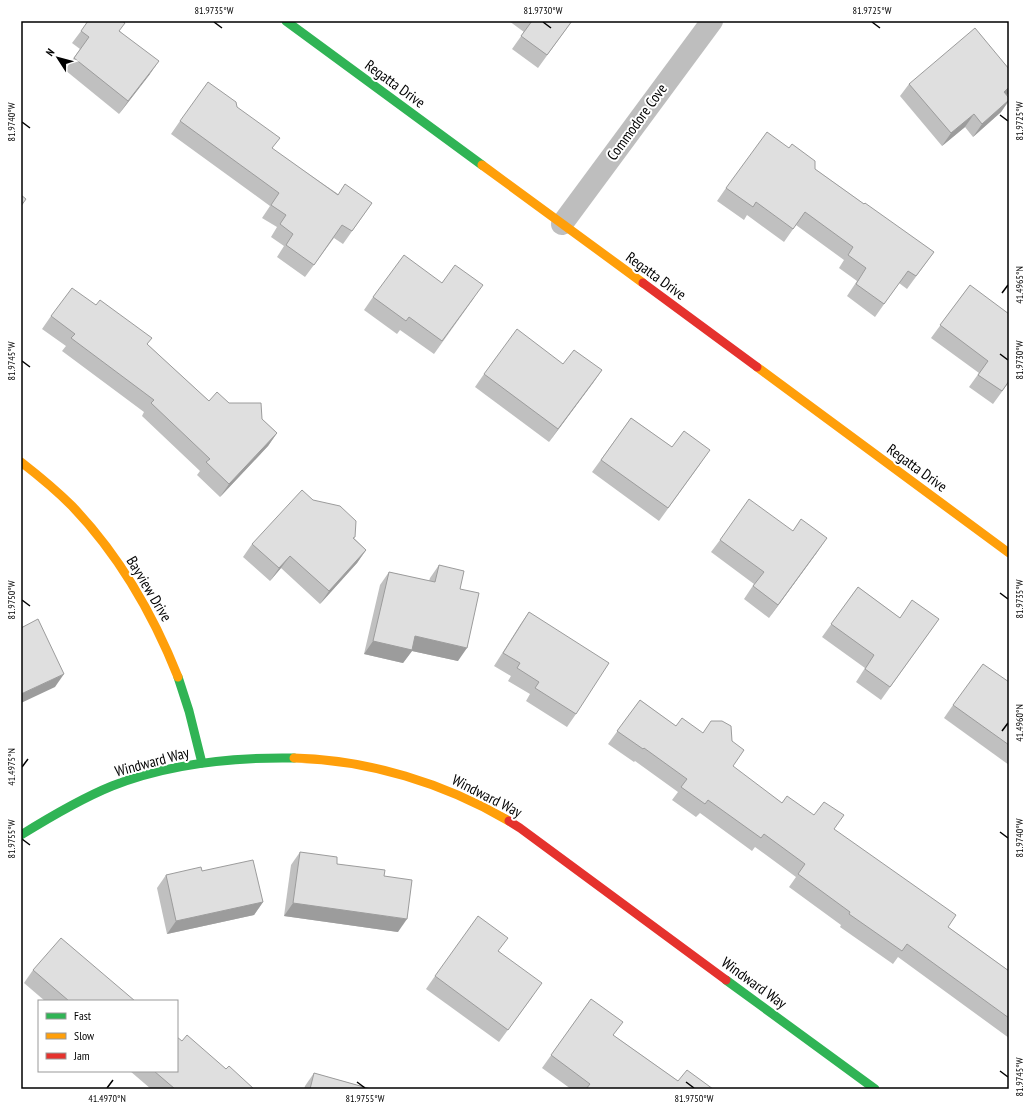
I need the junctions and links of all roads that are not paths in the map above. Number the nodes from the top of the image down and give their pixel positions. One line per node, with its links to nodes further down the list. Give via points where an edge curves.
1 (286, 21): 3 (street, Regatta Drive)
2 (712, 21): 3 (street, Commodore Cove)
3 (562, 224): 5 (street, Regatta Drive)
4 (21, 462): 6 (street, Bayview Drive, via 51,486 95,533 144,603 180,681)
5 (1009, 554)
6 (202, 763): 7 (street, Windward Way, via 163,770 124,782 52,816); 8 (street, Windward Way, via 287,757 366,766 405,776 478,805 516,826 551,850)
7 (21, 835)
8 (875, 1089)

